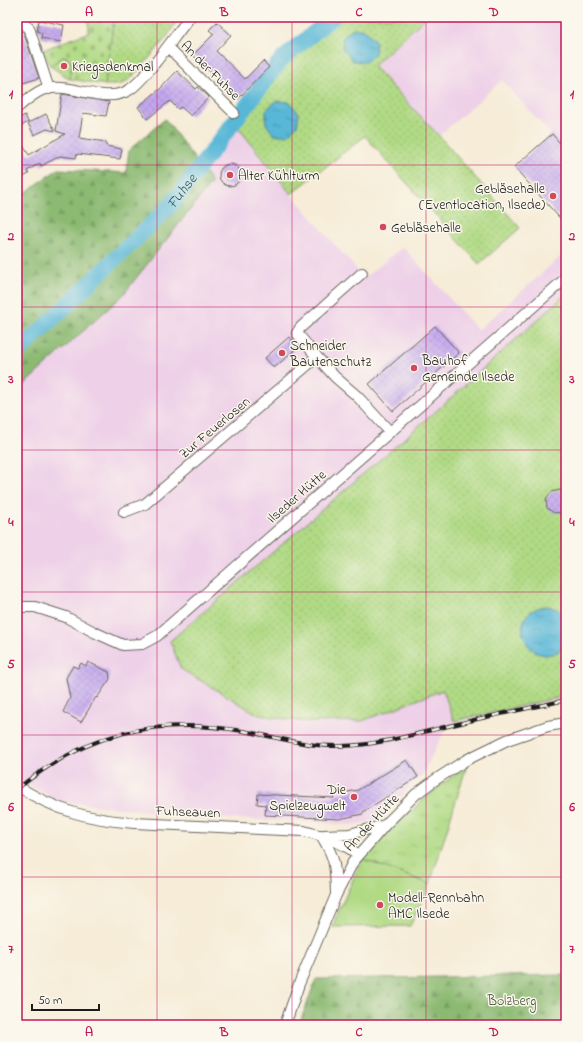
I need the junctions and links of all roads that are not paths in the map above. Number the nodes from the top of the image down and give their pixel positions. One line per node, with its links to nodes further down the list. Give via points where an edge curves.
1 (190, 17): 3 (street, An der Fuhse)
2 (17, 18): 4 (street, via 29,28)
3 (168, 47): 4 (street, An der Fuhse, via 142,79 121,93 101,95 61,88); 6 (street, An der Fuhse)
4 (48, 89): 5 (street, An der Fuhse, via 33,95)
5 (17, 108)
6 (234, 113)
7 (362, 273): 9 (street, via 297,332)
8 (566, 278): 10 (street, Ilseder Hütte)
9 (317, 357): 10 (street); 11 (street, Zur Feuerlosen, via 145,504)
10 (390, 432): 12 (street, Ilseder Hütte, via 157,636 142,644 123,645 66,617 35,607)
11 (124, 512)
12 (17, 606)
13 (566, 722): 15 (street, An der Hütte, via 507,740 466,760 416,794)
14 (17, 786): 16 (street, Fuhseauen, via 39,800 63,810 107,821 304,831)
15 (385, 825): 16 (street, via 349,834); 17 (street, An der Hütte)
16 (321, 835): 17 (street, Fuhseauen, via 350,848); 18 (street, via 330,850 335,866)
17 (358, 855): 18 (street, An der Hütte)
18 (336, 895): 19 (street, An der Hütte)
19 (285, 1025)

